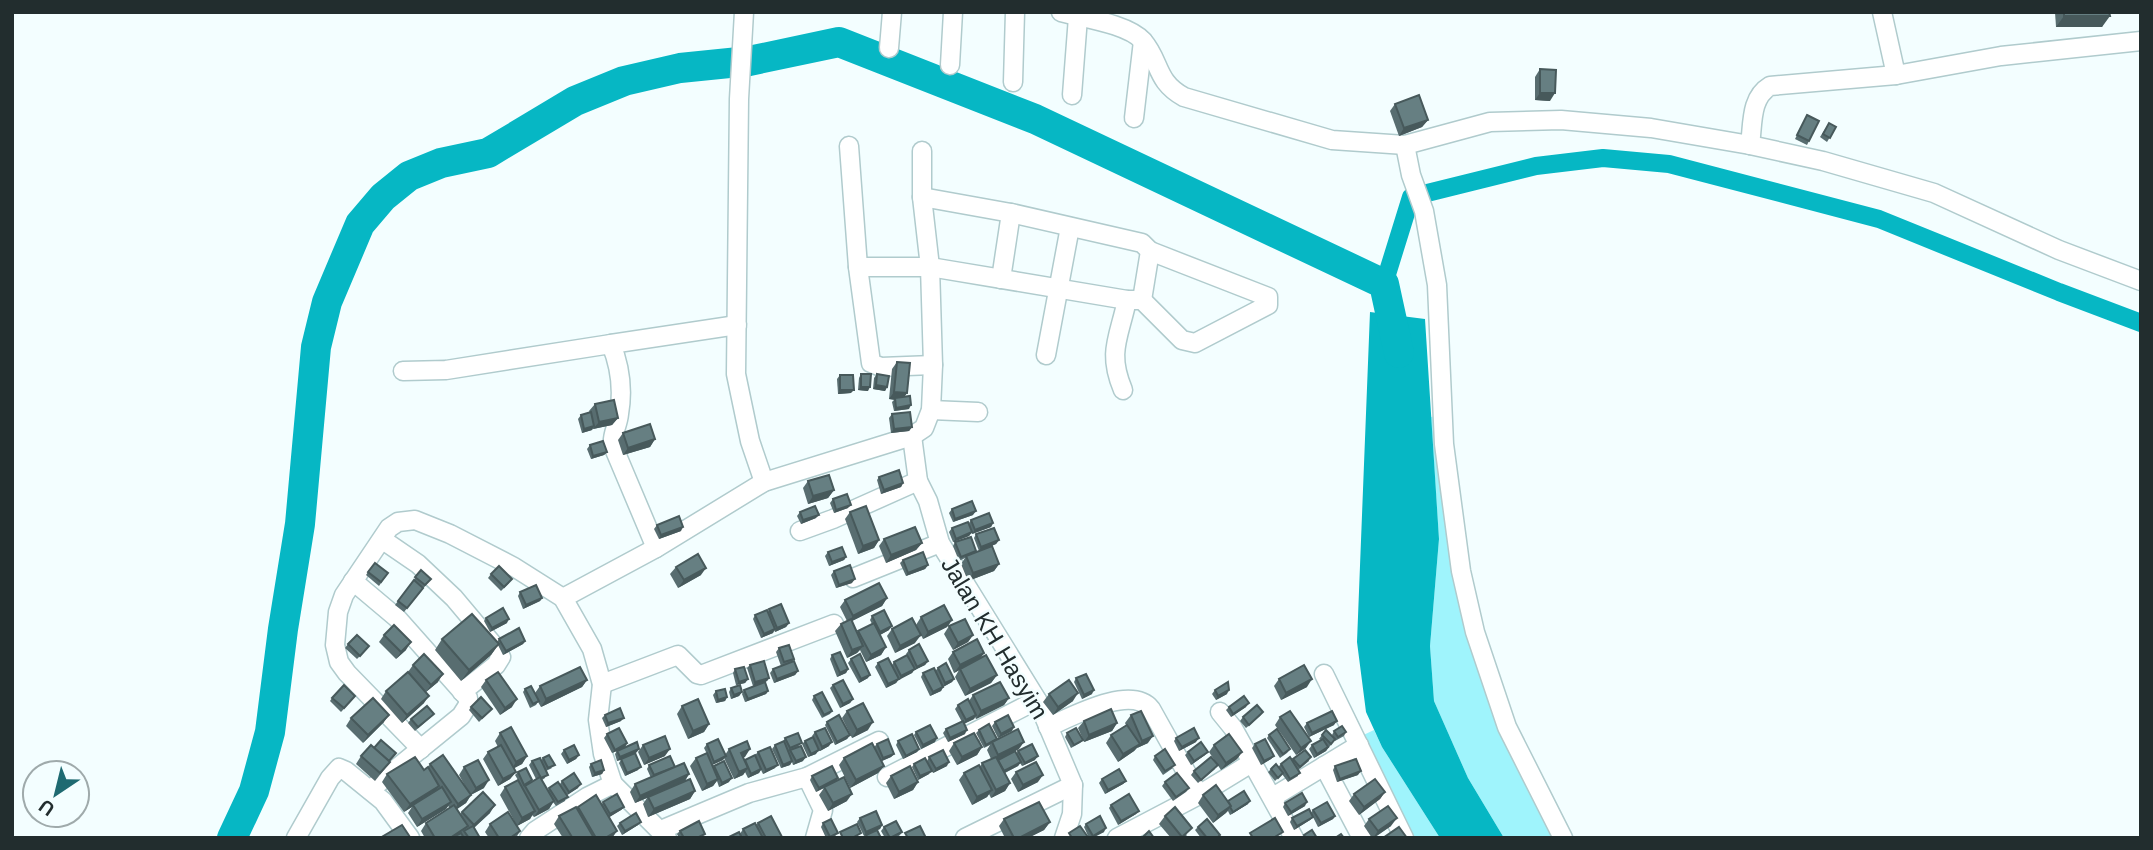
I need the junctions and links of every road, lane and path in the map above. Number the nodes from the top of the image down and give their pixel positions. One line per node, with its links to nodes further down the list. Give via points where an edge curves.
1 (744, 12): 29 (street)
2 (892, 12): 9 (street)
3 (953, 12): 10 (street)
4 (1015, 12): 12 (street)
5 (1882, 12): 11 (street)
6 (1070, 15): 7 (street, via 1129,31); 13 (street)
7 (1143, 41): 14 (street); 15 (street, via 1170,90 1184,97 1332,140)
8 (2141, 41): 11 (street, via 2001,56)
9 (889, 48)
10 (950, 65)
11 (1896, 75): 16 (street, via 1770,86 1756,101)
12 (1013, 82)
13 (1072, 95)
14 (1134, 118)
15 (1405, 145): 16 (street, via 1489,122 1561,120 1651,128); 77 (street, via 1424,211 1437,285 1444,444 1461,571 1475,632 1507,727)
16 (1750, 145): 26 (street, via 1934,193 2059,250)
17 (849, 146): 23 (street)
18 (922, 151): 19 (street)
19 (922, 197): 20 (street); 24 (street)
20 (1011, 213): 21 (street); 25 (street)
21 (1070, 227): 22 (street, via 1135,240); 27 (street)
22 (1150, 251): 28 (street); 28 (street, via 1269,301 1264,309 1189,343)
23 (858, 267): 24 (street); 32 (street, via 872,365)
24 (930, 268): 25 (street); 32 (street)
25 (1001, 279): 27 (street)
26 (2141, 281)
27 (1058, 287): 28 (street); 31 (street)
28 (1135, 300): 34 (street, via 1113,357)
29 (737, 325): 30 (street); 39 (street, via 736,374)
30 (611, 344): 33 (street, via 446,370); 43 (street, via 621,390 613,446)
31 (1046, 355)
32 (933, 365): 35 (street)
33 (403, 371)
34 (1123, 390)
35 (931, 410): 36 (street); 37 (street, via 924,428)
36 (978, 412)
37 (912, 436): 38 (street, Jalan KH Hasyim); 39 (street)
38 (918, 481): 40 (street); 42 (street, Jalan KH Hasyim)
39 (764, 482): 43 (street)
40 (800, 531)
41 (383, 540): 45 (street); 46 (street, via 398,522 415,520 514,567); 50 (street, via 418,564 454,598 496,648 500,657 496,665)
42 (940, 543): 44 (street); 51 (street, Jalan KH Hasyim)
43 (656, 548): 46 (street)
44 (853, 578)
45 (353, 581): 50 (street, via 397,618); 56 (street, via 338,612 335,645 339,662)
46 (563, 598): 49 (street, via 593,649)
47 (834, 624): 49 (street, via 701,675 678,656)
48 (1324, 674): 55 (street)
49 (602, 684): 61 (street, via 598,720)
50 (462, 692): 56 (street, via 468,698 465,712)
51 (1037, 700): 53 (street, Jalan KH Hasyim); 60 (street)
52 (1220, 712): 57 (street)
53 (1048, 727): 62 (street, Jalan KH Hasyim); 64 (street, via 1098,705 1141,701 1151,709)
54 (878, 741): 59 (street)
55 (1359, 745): 58 (street); 76 (street)
56 (421, 749): 63 (street)
57 (1253, 762): 64 (street); 65 (street)
58 (1324, 766): 65 (street); 75 (street)
59 (807, 777): 66 (street, via 749,793); 70 (street, via 823,810)
60 (887, 778)
61 (613, 784): 66 (street); 68 (street, via 587,797)
62 (1073, 785): 71 (street); 72 (street, Jalan KH Hasyim, via 1072,814)
63 (370, 790): 67 (street, via 339,768); 69 (street)
64 (1199, 795): 73 (street)
65 (1273, 797): 74 (street)
66 (664, 834)
67 (299, 836)
68 (535, 836)
69 (410, 838)
70 (815, 838)
71 (965, 838)
72 (1064, 838)
73 (1117, 838)
74 (1294, 838)
75 (1362, 838)
76 (1404, 838)
77 (1563, 838)

